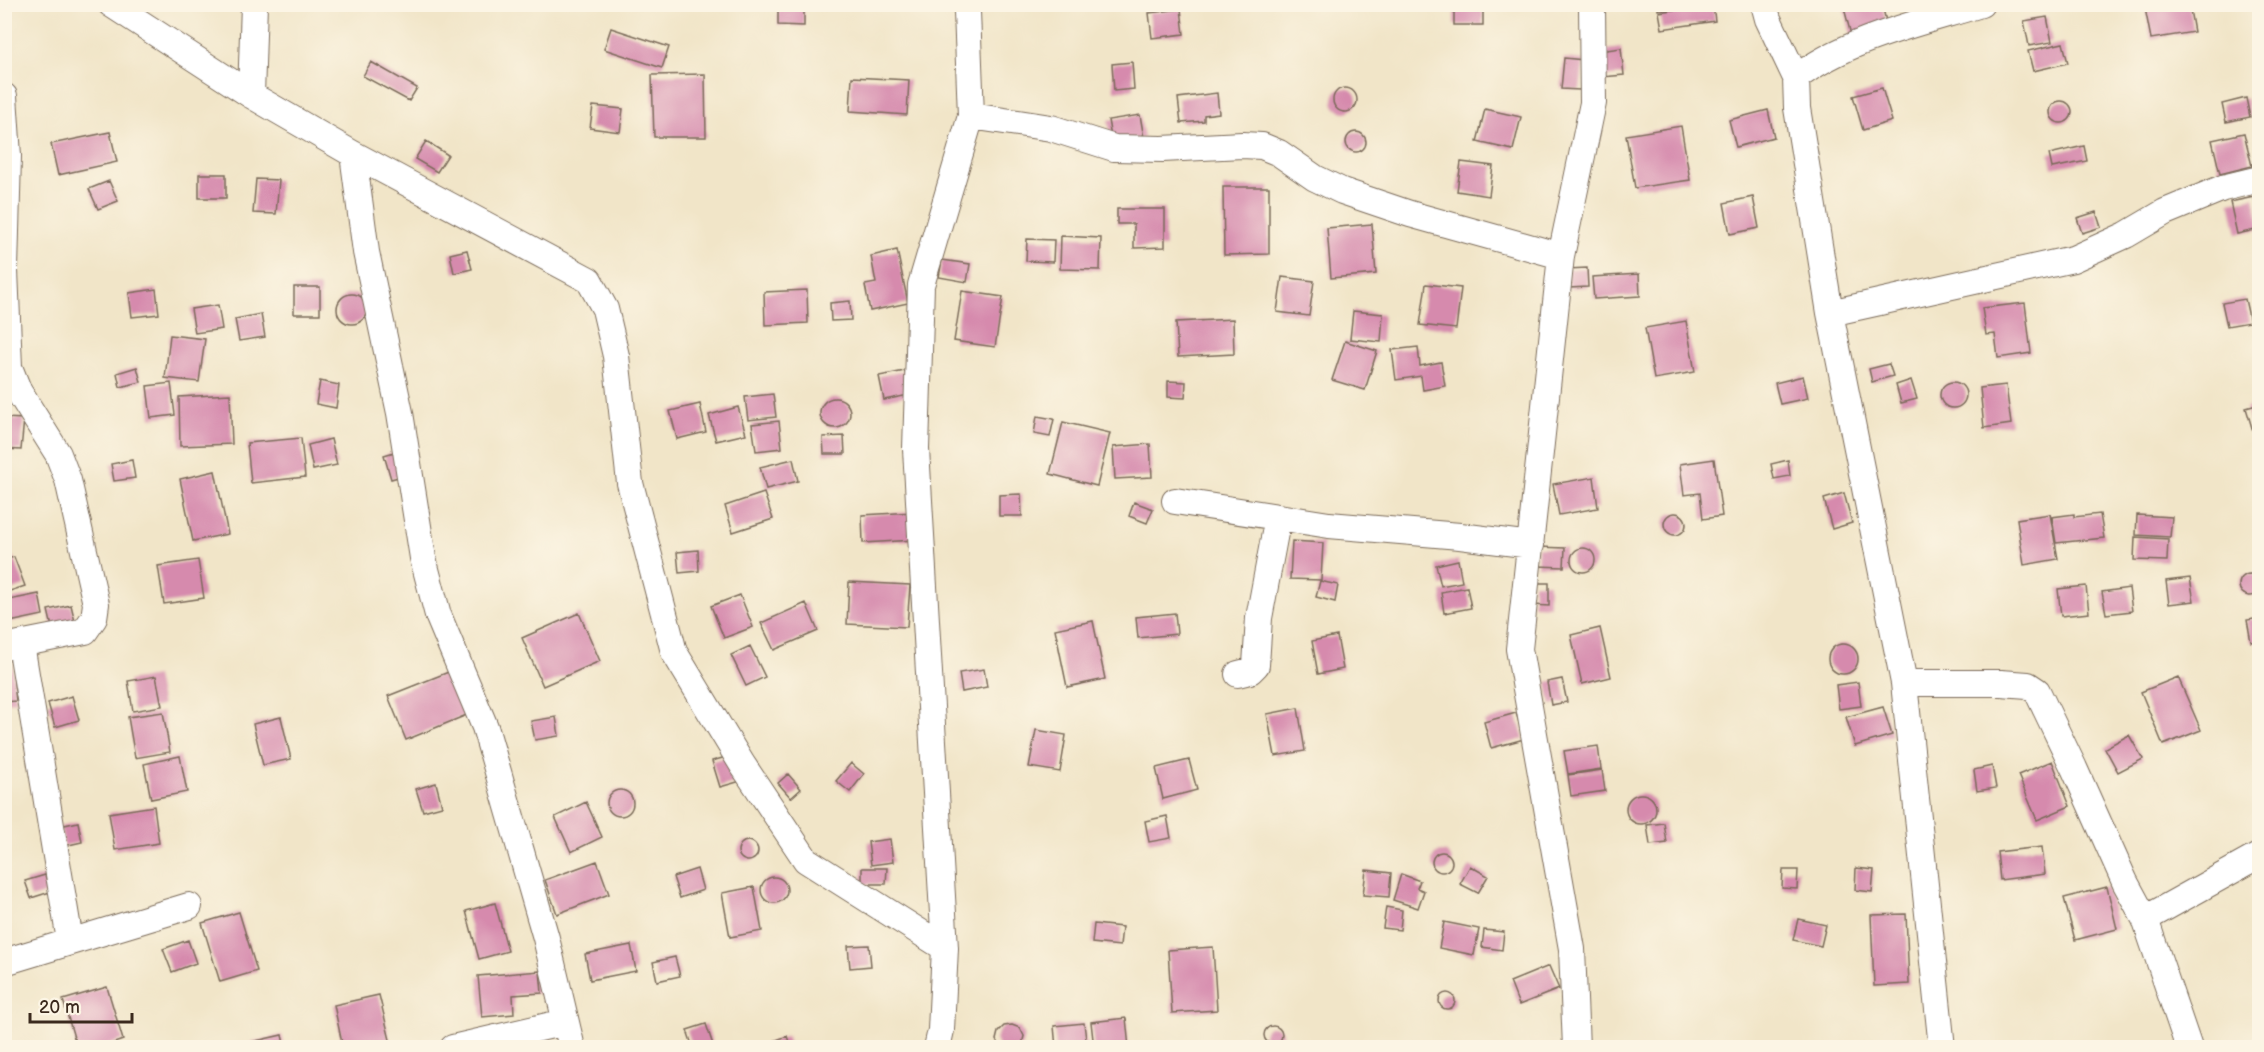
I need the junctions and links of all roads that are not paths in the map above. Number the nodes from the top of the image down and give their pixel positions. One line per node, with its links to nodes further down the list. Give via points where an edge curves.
1 (111, 4): 8 (street)
2 (254, 4): 8 (street)
3 (965, 4): 10 (street)
4 (1592, 4): 13 (street, via 1593,103)
5 (1764, 4): 7 (street, via 1767,19)
6 (1980, 4): 7 (street, via 1860,44 1815,63)
7 (1796, 78): 14 (street, via 1797,108)
8 (251, 94): 11 (street)
9 (4, 96): 18 (street, via 8,156 4,270 9,367 58,454 68,480 96,604 94,618 85,632)
10 (971, 116): 13 (street, via 1051,128 1114,148 1262,146 1342,191); 25 (street, via 920,297 916,449)
11 (353, 154): 25 (street, via 589,280 605,309 616,356 630,483 674,652 806,860); 27 (street, via 366,252 400,413 423,558 438,615 485,727 546,938)
12 (2259, 179): 14 (street, via 2223,188 2165,212 2073,259)
13 (1560, 256): 17 (street)
14 (1830, 313): 20 (street)
15 (1175, 501): 16 (street)
16 (1278, 517): 17 (street); 19 (street, via 1258,618 1256,665)
17 (1531, 545): 31 (street, via 1520,649 1572,948)
18 (13, 646): 24 (street)
19 (1238, 674)
20 (1904, 683): 23 (street, via 2001,683 2028,685 2037,691); 32 (street)
21 (2259, 855): 23 (street)
22 (189, 906): 24 (street)
23 (2145, 919): 33 (street)
24 (70, 941): 26 (street)
25 (945, 948): 30 (street)
26 (4, 962)
27 (565, 1022): 28 (street); 29 (street)
28 (453, 1047)
29 (572, 1047)
30 (937, 1047)
31 (1576, 1047)
32 (1942, 1047)
33 (2189, 1047)

